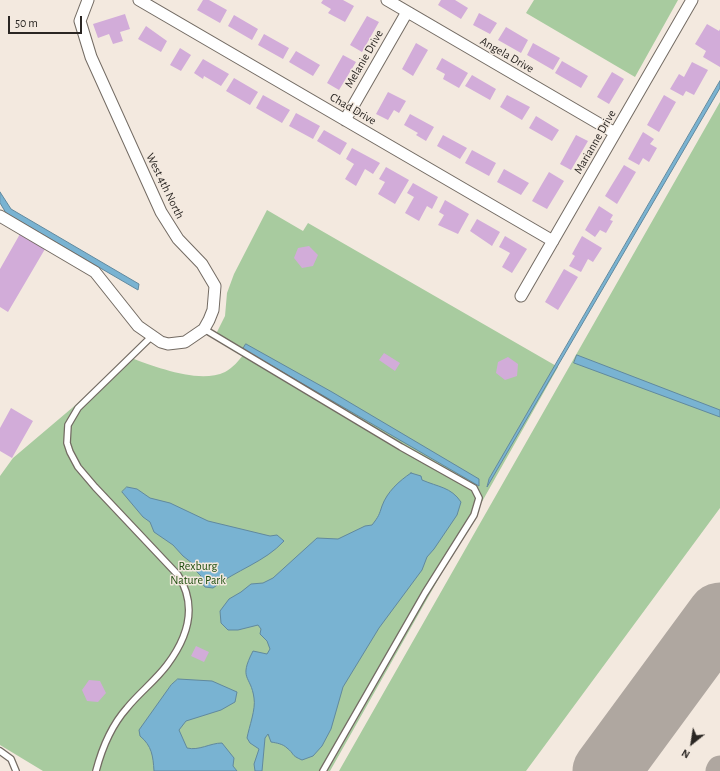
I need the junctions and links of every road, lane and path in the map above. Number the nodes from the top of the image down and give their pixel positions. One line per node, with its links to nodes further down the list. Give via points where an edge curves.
1 (88, 0): 11 (street, West 4th North, via 80,21 92,57 161,212 178,239 202,264 215,286 213,310)
2 (139, 0): 6 (street, Chad Drive)
3 (387, 0): 5 (street, Angela Drive)
4 (692, 0): 7 (street, Marianne Drive)
5 (407, 12): 6 (street, Melanie Drive); 7 (street, Angela Drive)
6 (345, 120): 9 (street, Chad Drive)
7 (615, 133): 9 (street, Marianne Drive)
8 (0, 216): 12 (street, West 4th North, via 95,272 138,326)
9 (553, 241): 10 (street, Marianne Drive)
10 (521, 296)
11 (203, 329): 12 (street, West 4th North, via 185,342 177,344 168,344); 16 (lane, via 474,488 478,494 478,505 474,515 425,593)
12 (151, 337): 15 (lane, via 78,408 68,425 67,443 78,467 94,487 178,575 184,585 190,616 187,631 167,665 126,708 115,724)
13 (0, 751): 14 (lane, via 11,760)
14 (16, 771)
15 (96, 771)
16 (323, 771)

